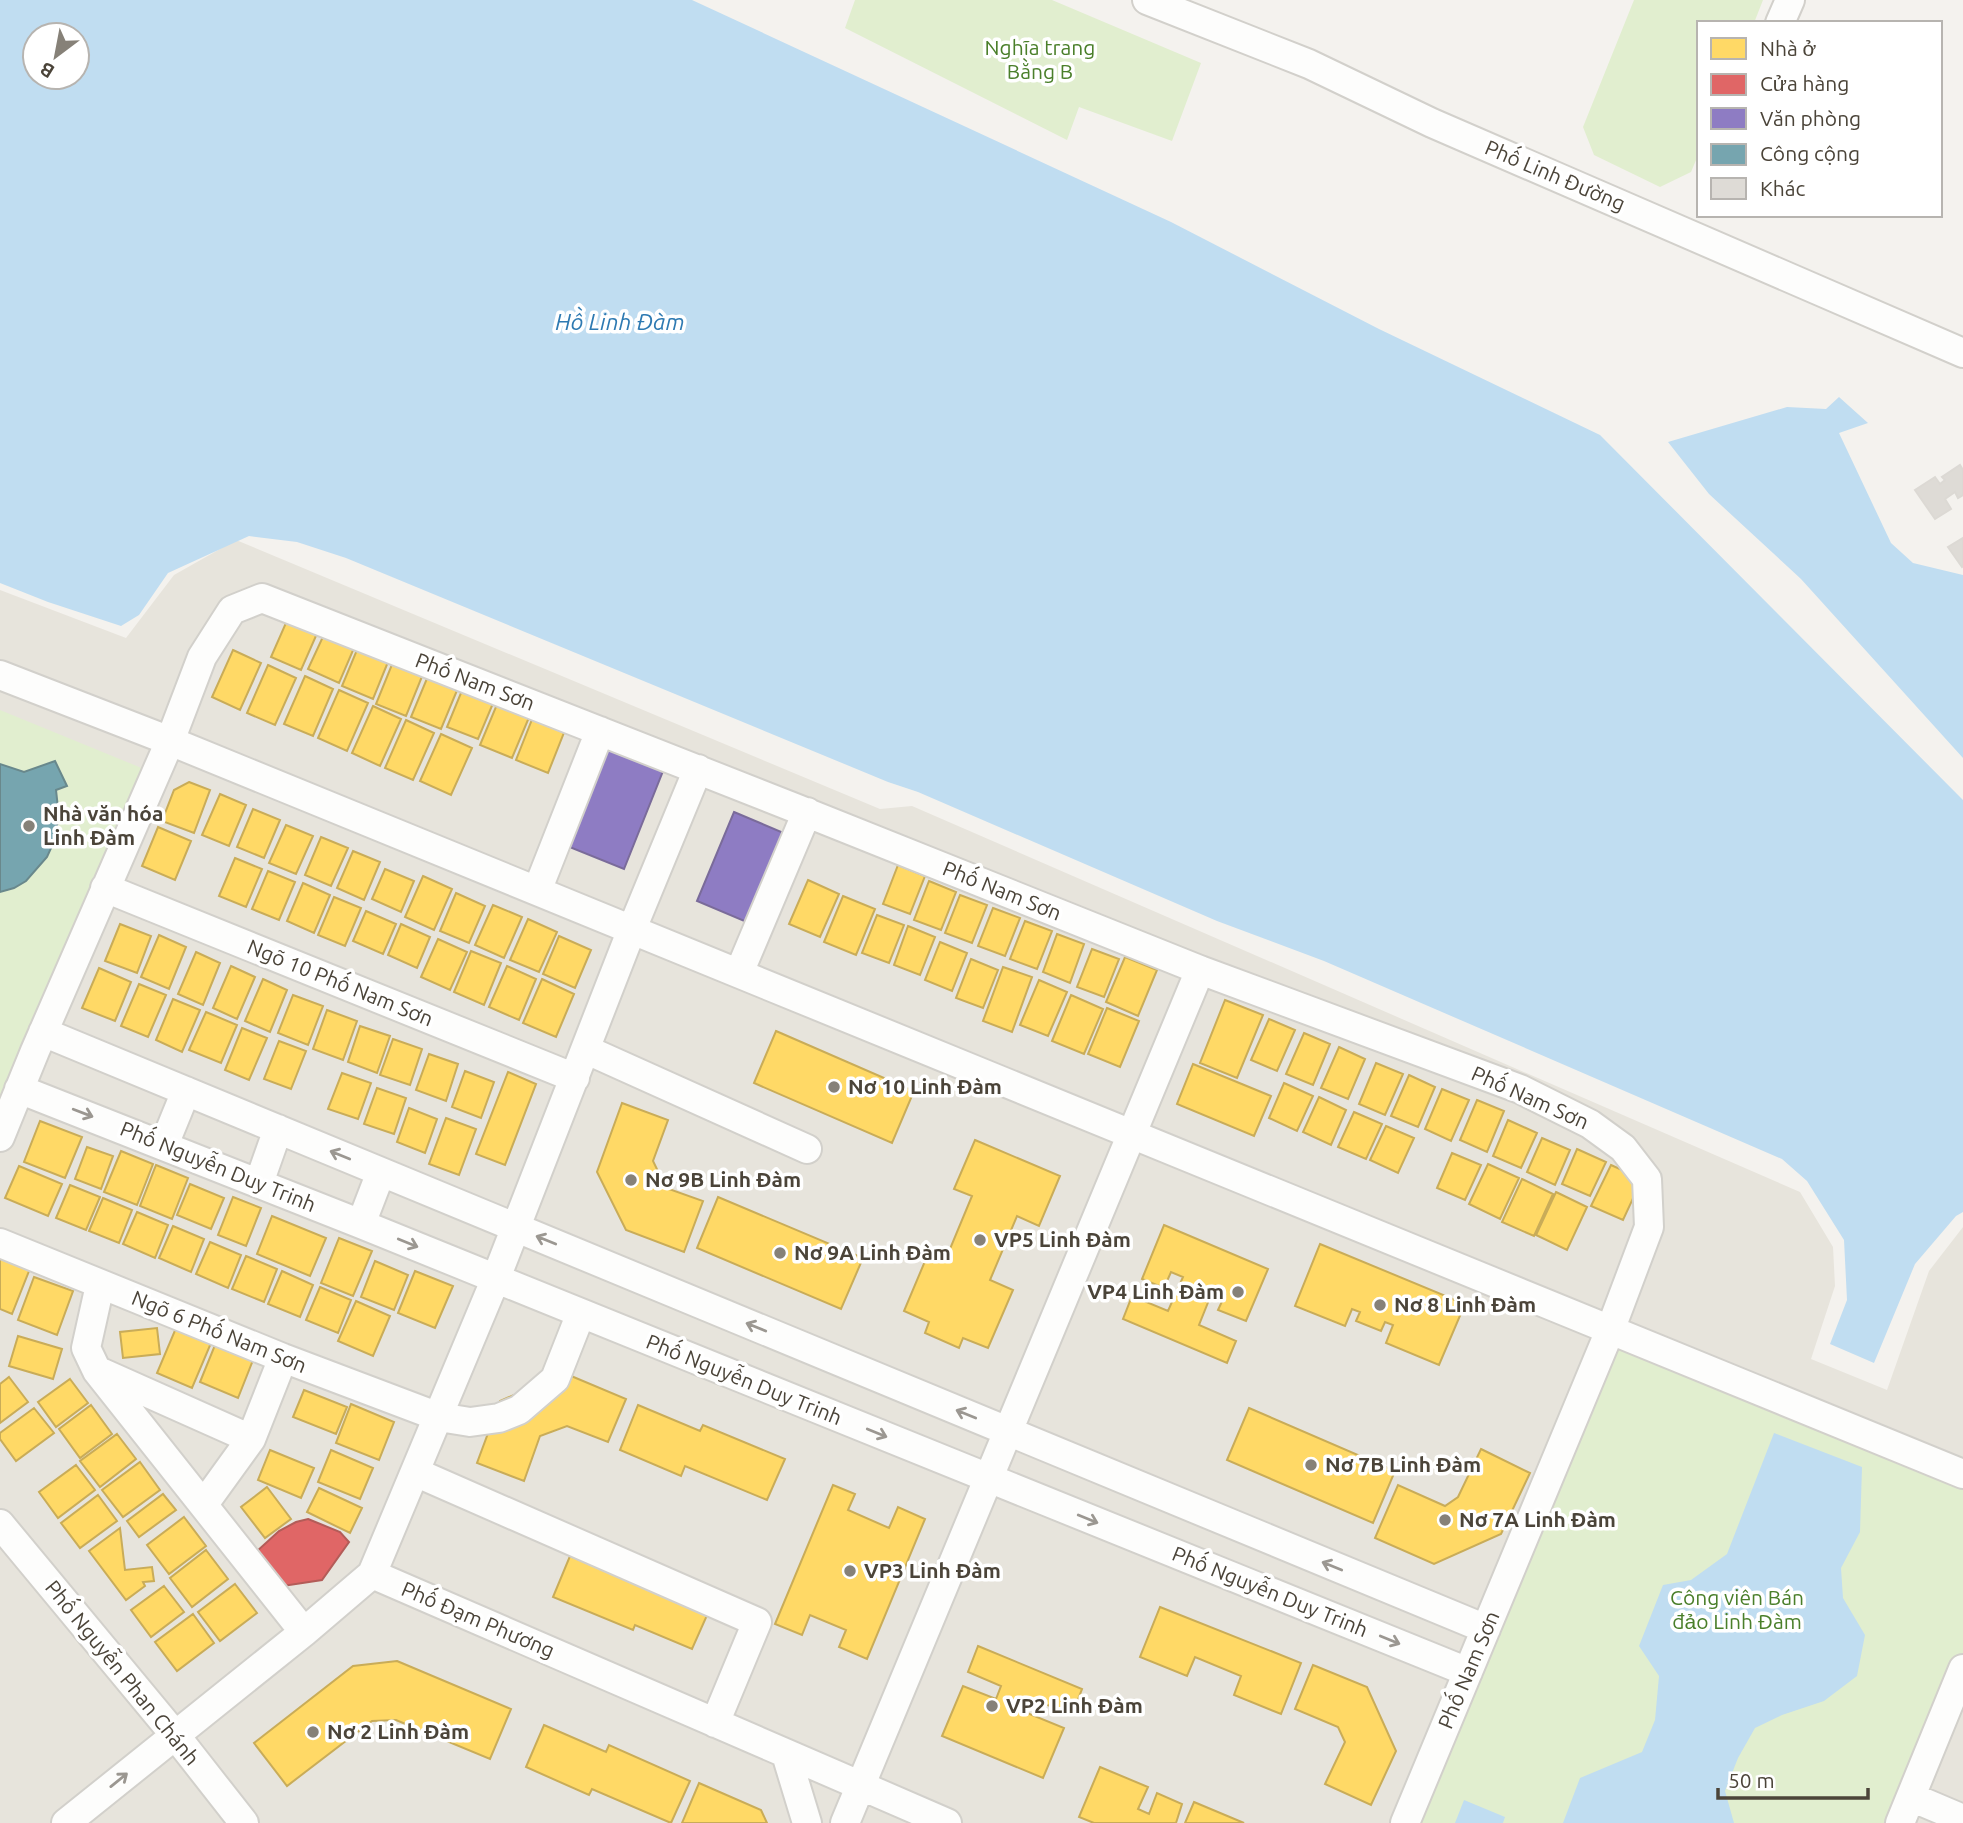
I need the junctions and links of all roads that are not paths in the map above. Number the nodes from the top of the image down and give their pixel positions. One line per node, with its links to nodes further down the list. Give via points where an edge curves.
1 (1147, 0): 4 (street, Phố Linh Đường, via 1309,64 1432,123)
2 (1790, 0): 3 (street)
3 (1781, 21)
4 (1696, 225): 5 (street, Phố Linh Đường)
5 (1963, 353)
6 (0, 675): 8 (street)
7 (600, 731): 8 (street, Phố Nam Sơn, via 262,598 232,610 226,619 202,657); 9 (street, Phố Nam Sơn); 12 (street)
8 (170, 741): 11 (street, Phố Nam Sơn); 12 (street)
9 (698, 769): 10 (street, Phố Nam Sơn); 13 (street)
10 (807, 812): 14 (street, Phố Nam Sơn); 15 (street)
11 (105, 888): 16 (street, Phố Nam Sơn); 18 (street, Ngõ 10 Phố Nam Sơn)
12 (537, 891): 13 (street)
13 (632, 929): 15 (street); 17 (street)
14 (1200, 970): 22 (street); 34 (street, Phố Nam Sơn, via 1520,1089 1590,1124 1623,1147 1647,1179 1649,1227)
15 (739, 973): 22 (street)
16 (43, 1032): 19 (street, Phố Nam Sơn); 20 (street)
17 (587, 1050): 18 (street); 25 (street)
18 (575, 1078): 29 (street)
19 (19, 1089): 23 (street, Phố Nam Sơn); 24 (street, Phố Nguyễn Duy Trinh, one-way to 24)
20 (186, 1091): 21 (street); 24 (street)
21 (278, 1129): 26 (street, one-way to 21); 27 (street)
22 (1132, 1133): 34 (street); 38 (street)
23 (0, 1136)
24 (164, 1145): 27 (street, Phố Nguyễn Duy Trinh)
25 (807, 1149)
26 (381, 1172): 28 (street); 29 (street)
27 (258, 1183): 28 (street, Phố Nguyễn Duy Trinh)
28 (361, 1224): 31 (street, Phố Nguyễn Duy Trinh, one-way to 31)
29 (516, 1228): 31 (street); 38 (street, one-way to 29)
30 (0, 1243): 32 (street, Ngõ 6 Phố Nam Sơn)
31 (496, 1278): 33 (street, Phố Nguyễn Duy Trinh); 37 (street)
32 (100, 1285): 35 (street, Ngõ 6 Phố Nam Sơn); 36 (street, via 86,1348)
33 (581, 1313): 37 (street, Ngõ 6 Phố Nam Sơn, via 555,1379 536,1398 499,1418 470,1422); 42 (street, Phố Nguyễn Duy Trinh, one-way to 42)
34 (1611, 1328): 41 (street); 46 (street, Phố Nam Sơn)
35 (283, 1358): 37 (street, Ngõ 6 Phố Nam Sơn); 39 (street)
36 (97, 1371): 39 (street); 43 (street)
37 (439, 1417): 40 (street)
38 (1008, 1432): 42 (street); 46 (street, one-way to 38)
39 (251, 1439): 43 (street)
40 (415, 1472): 45 (street); 50 (street, via 757,1622)
41 (1963, 1474)
42 (988, 1478): 49 (street, Phố Nguyễn Duy Trinh, one-way to 49); 53 (street)
43 (204, 1503): 47 (street)
44 (0, 1524): 51 (street, Phố Nguyễn Phan Chánh)
45 (372, 1574): 47 (street); 50 (street, Phố Đạm Phương)
46 (1486, 1629): 49 (street, Phố Nam Sơn)
47 (304, 1632): 51 (street)
48 (1963, 1669): 54 (street)
49 (1468, 1672): 61 (street, Phố Nam Sơn)
50 (715, 1723): 52 (street, Phố Đạm Phương)
51 (175, 1735): 56 (street, one-way to 51); 57 (street, Phố Nguyễn Phan Chánh)
52 (786, 1754): 53 (street, Phố Đạm Phương); 58 (street)
53 (860, 1786): 59 (street); 60 (street, Phố Đạm Phương)
54 (1911, 1797): 55 (street); 62 (street)
55 (1963, 1818)
56 (66, 1823)
57 (244, 1823)
58 (807, 1823)
59 (845, 1823)
60 (947, 1823)
61 (1405, 1823)
62 (1900, 1823)

